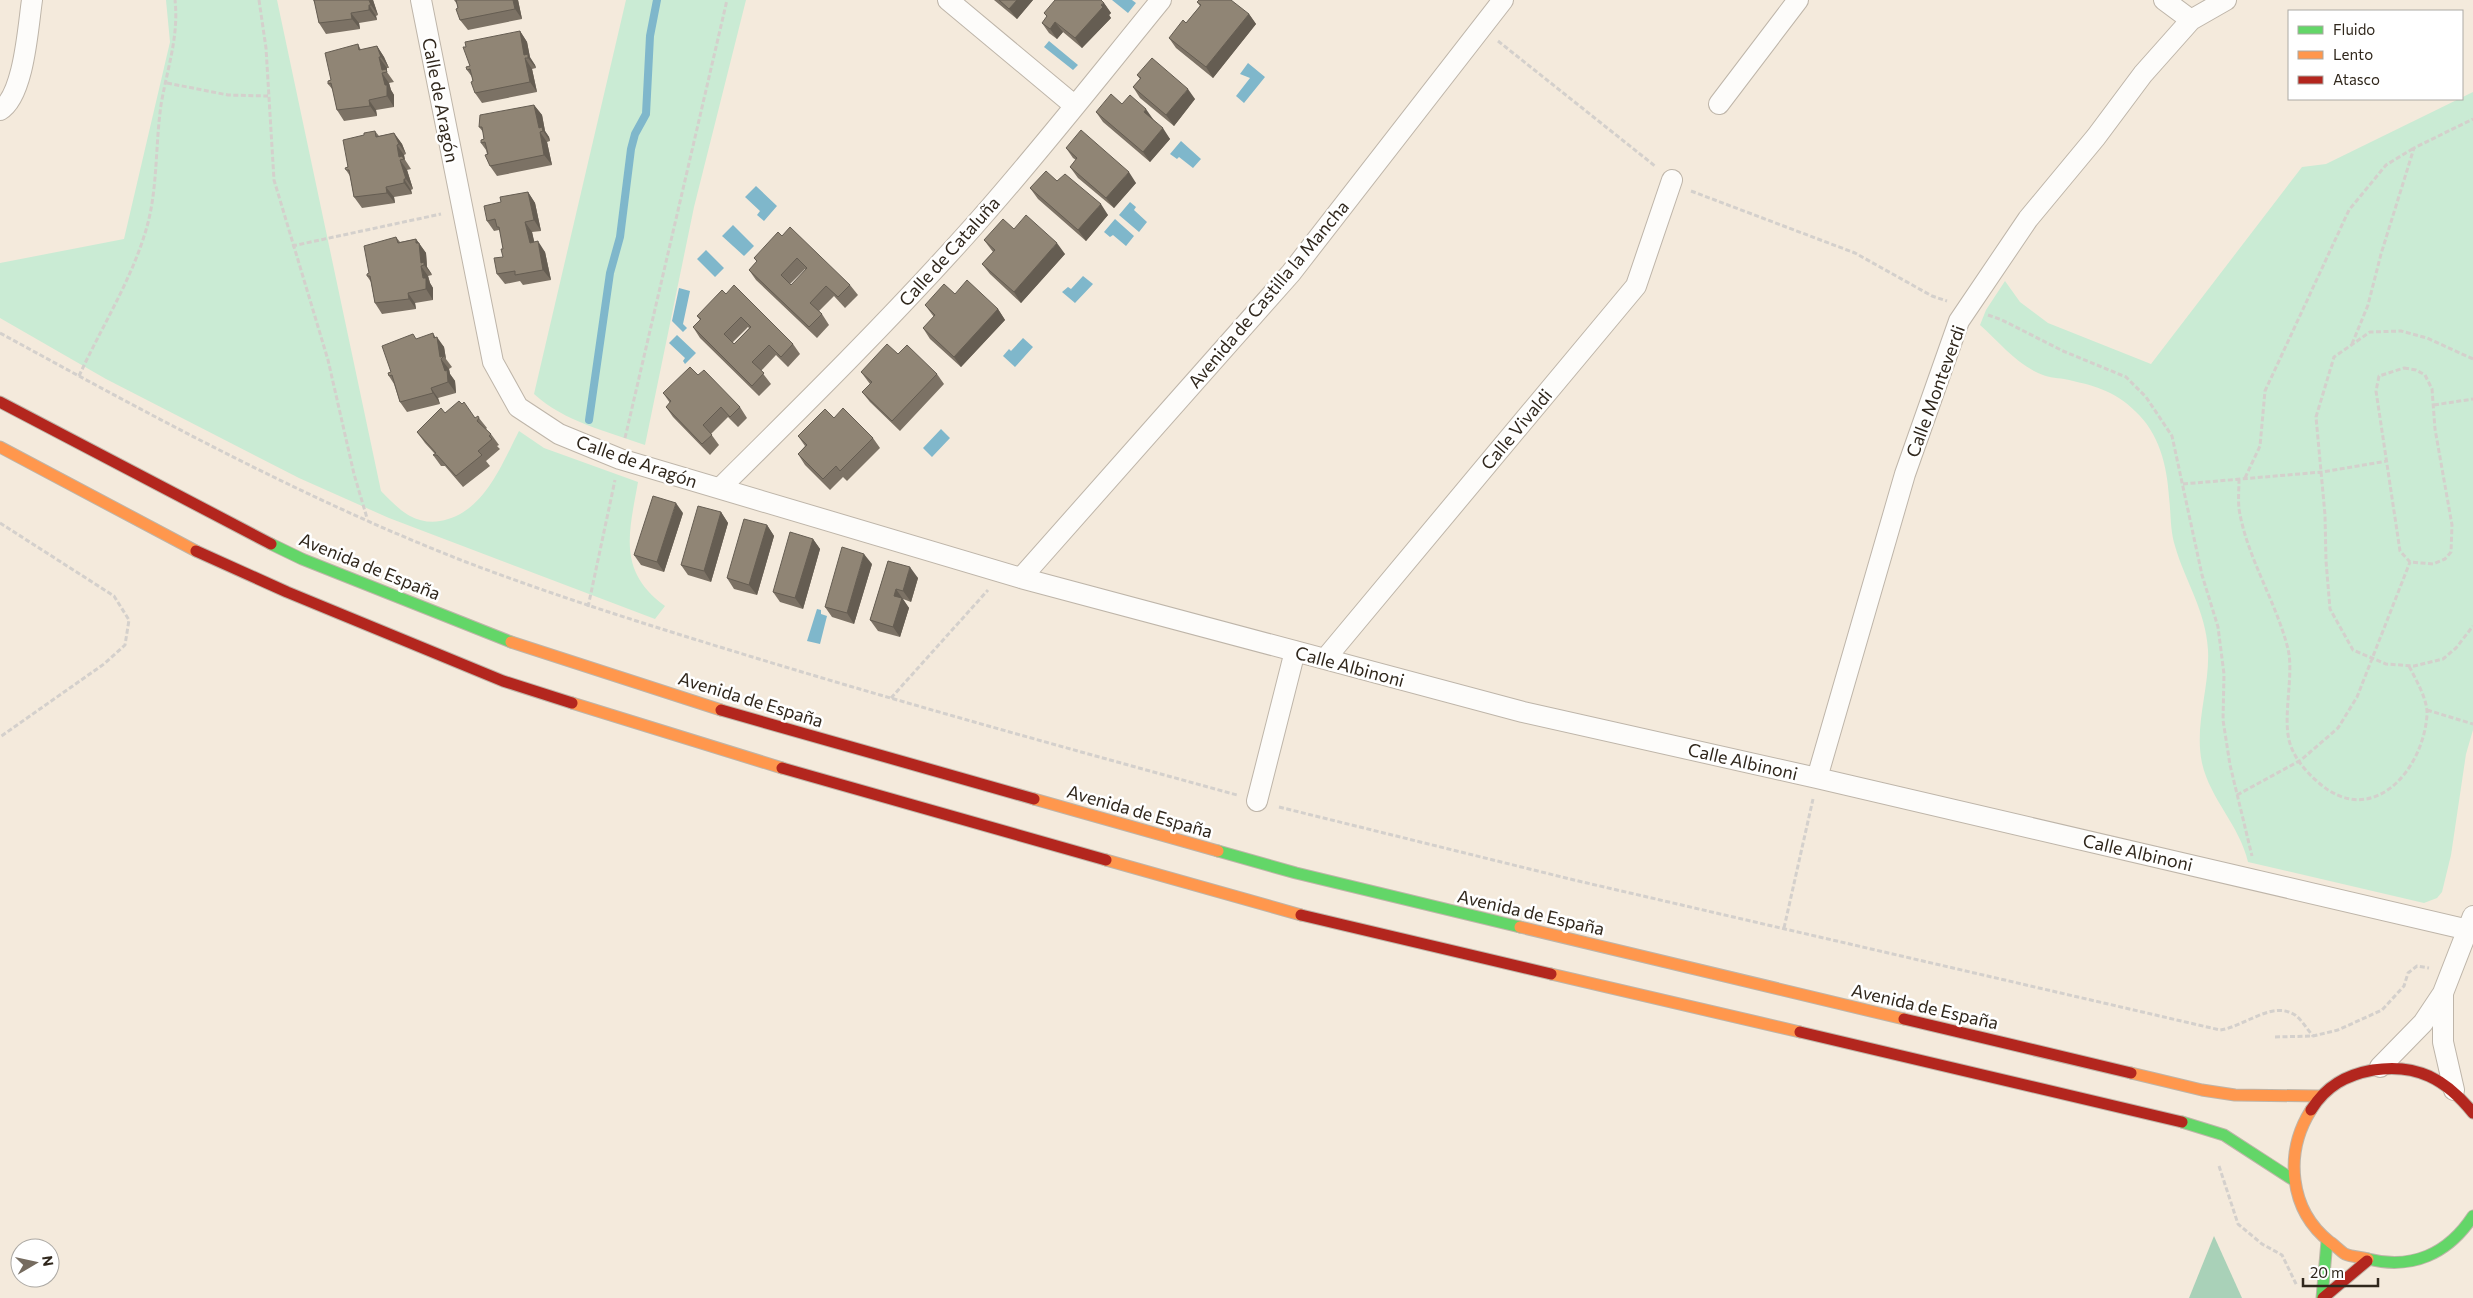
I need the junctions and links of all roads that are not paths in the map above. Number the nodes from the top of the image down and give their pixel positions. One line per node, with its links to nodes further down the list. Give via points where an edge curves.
1 (32, 0): 12 (street, via 20,80)
2 (421, 0): 16 (street, Calle de Aragón, via 493,362 518,406 559,434 620,458)
3 (948, 0): 11 (street)
4 (1161, 0): 11 (street, Calle de Cataluña)
5 (1503, 0): 17 (street, Avenida de Castilla la Mancha, via 1291,273)
6 (1798, 0): 10 (street)
7 (2164, 0): 9 (street)
8 (2226, 0): 9 (street, Calle Monteverdi)
9 (2191, 20): 20 (street, Calle Monteverdi, via 2143,74 2028,219 1959,321 1905,474)
10 (1719, 104)
11 (1075, 106): 16 (street, Calle de Cataluña, via 972,228 834,376)
12 (0, 110)
13 (1672, 180): 19 (street, Calle Vivaldi, via 1636,286)
14 (0, 402): 26 (main road, Avenida de España, via 223,521 302,559 509,641 712,707 1296,873 2202,1090 2235,1095)
15 (0, 447): 28 (main road, via 221,564 521,687 705,746 1282,911 2188,1123 2224,1135)
16 (720, 488): 17 (street, Calle de Aragón)
17 (1012, 576): 18 (street, Calle Albinoni)
18 (1295, 651): 19 (street, Calle Albinoni); 21 (street)
19 (1325, 659): 20 (street, Calle Albinoni, via 1523,712)
20 (1817, 778): 22 (street, Calle Albinoni, via 2258,881)
21 (1257, 801)
22 (2472, 926): 23 (street)
23 (2443, 993): 24 (street, via 2423,1023); 25 (street, via 2443,1042)
24 (2380, 1067): 25 (main road, via 2406,1068 2431,1076); 26 (main road, via 2351,1075)
25 (2454, 1090): 27 (main road)
26 (2319, 1096): 28 (main road, via 2296,1134)
27 (2473, 1113)
28 (2292, 1179): 31 (main road, via 2306,1216)
29 (2473, 1216): 30 (main road)
30 (2470, 1226): 32 (main road, via 2432,1254 2411,1262)
31 (2327, 1241): 32 (main road, via 2346,1254); 33 (main road)
32 (2367, 1261): 33 (main road)
33 (2322, 1298)

